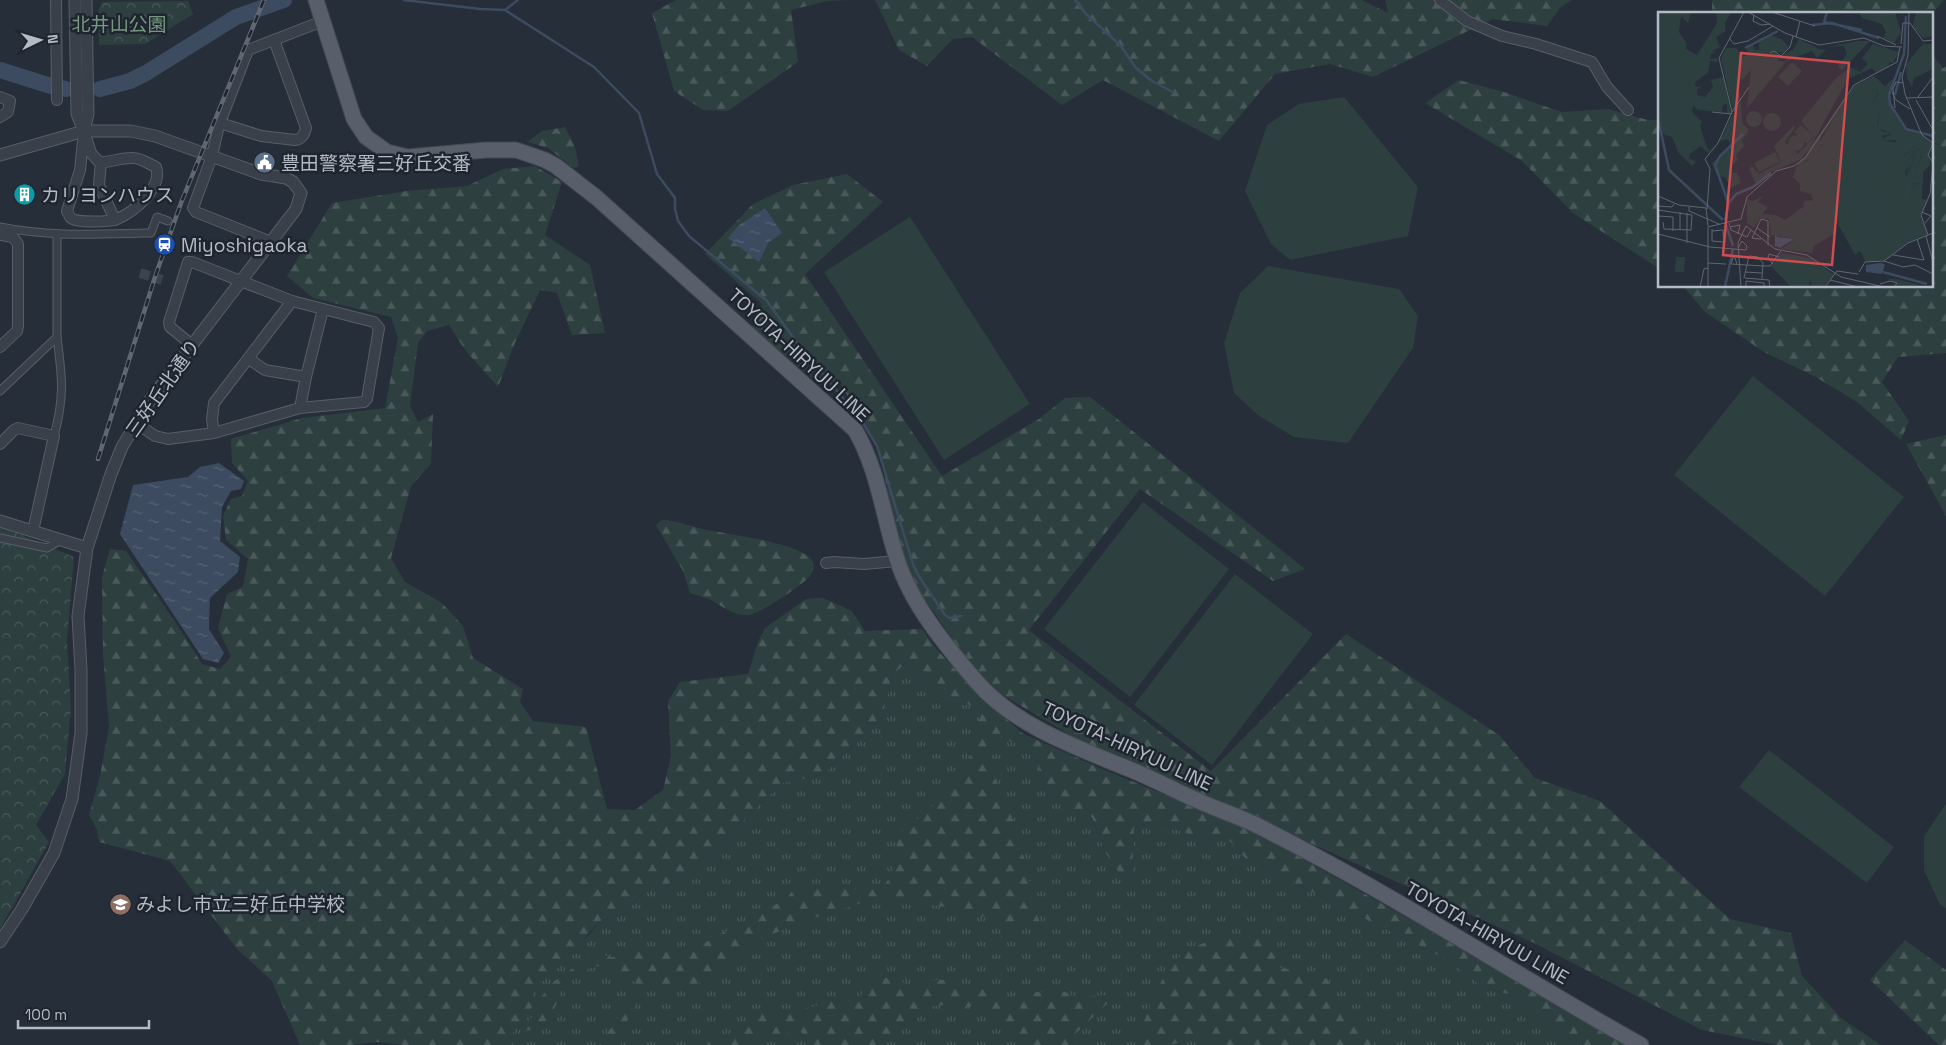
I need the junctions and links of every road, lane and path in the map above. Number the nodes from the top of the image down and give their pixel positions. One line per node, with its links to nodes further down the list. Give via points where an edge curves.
1 (56, 0): 8 (street)
2 (75, 0): 12 (street, via 77,114)
3 (86, 0): 12 (street, via 88,114)
4 (1440, 0): 9 (street, via 1467,21 1502,36 1592,62 1607,87)
5 (319, 10): 6 (street); 41 (main road, TOYOTA-HIRYUU LINE, via 354,119 366,138 398,156 503,149 550,163 597,198 842,417 864,445)
6 (274, 40): 11 (street, via 248,50); 11 (street, via 306,128 304,135 295,140 262,136)
7 (0, 97): 10 (street, via 10,101 8,112)
8 (57, 100)
9 (1628, 110)
10 (0, 117)
11 (220, 123): 14 (street)
12 (84, 131): 13 (street, 三好丘北通り); 14 (street, 三好丘北通り, via 132,131); 15 (street, via 91,154); 16 (street, via 80,170 67,211 78,222)
13 (0, 155)
14 (212, 156): 21 (street, via 193,208); 21 (street, 三好丘北通り, via 261,174 286,178 298,188 301,193 298,205)
15 (101, 162): 16 (street, via 99,185); 16 (street, via 130,157 156,167 158,174 150,192 137,206)
16 (115, 220)
17 (168, 221): 19 (street, via 156,217 151,233)
18 (0, 227): 19 (street)
19 (57, 234): 25 (street)
20 (0, 235): 27 (street, via 13,237 18,244 18,326)
21 (271, 242): 22 (street, 三好丘北通り)
22 (242, 281): 23 (street); 26 (street, 三好丘北通り); 26 (street, via 188,262 169,322 170,327)
23 (292, 301): 24 (street); 28 (street)
24 (323, 310): 29 (street); 31 (street, via 378,325 366,399 361,404)
25 (57, 337): 30 (street); 34 (street, via 63,382)
26 (192, 345): 32 (street, 三好丘北通り)
27 (0, 347)
28 (249, 359): 29 (street, via 265,370); 33 (street, via 214,403)
29 (306, 377): 31 (street)
30 (0, 391)
31 (300, 408): 33 (street)
32 (136, 423): 33 (street, via 155,436 168,439); 40 (street, 三好丘北通り, via 111,474)
33 (214, 433)
34 (54, 436): 35 (street, via 17,428); 37 (street)
35 (0, 444)
36 (0, 521): 37 (street)
37 (33, 531): 39 (street)
38 (0, 538): 39 (street, via 48,548)
39 (61, 540): 40 (street)
40 (87, 548): 43 (street, 三好丘北通り, via 78,616 81,733 72,799 54,853)
41 (897, 562): 42 (street); 44 (main road, TOYOTA-HIRYUU LINE, via 943,641 978,684 1021,718 1051,736 1266,829)
42 (826, 563)
43 (0, 942)
44 (1641, 1045)

